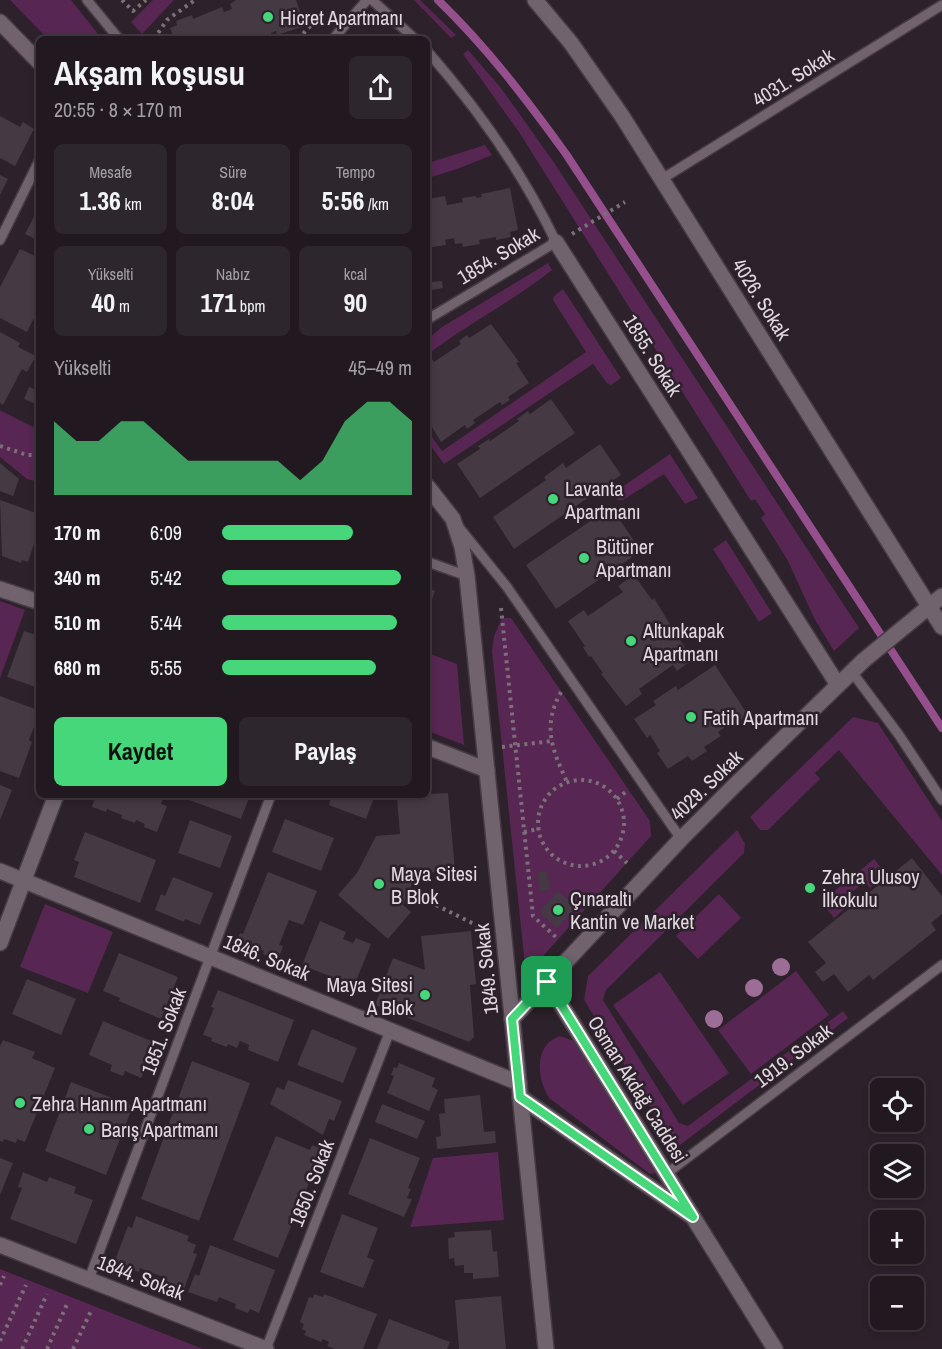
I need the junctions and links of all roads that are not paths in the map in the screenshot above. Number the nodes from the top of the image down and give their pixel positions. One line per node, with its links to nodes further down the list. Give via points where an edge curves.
1 (87, 0): 7 (lane)
2 (367, 0): 8 (lane)
3 (372, 0): 9 (lane)
4 (535, 0): 13 (street, 4026. Sokak, via 571,43)
5 (942, 5): 13 (lane, 4031. Sokak)
6 (0, 22): 11 (street)
7 (117, 36)
8 (336, 36)
9 (412, 36)
10 (430, 54): 15 (lane, 1855. Sokak, via 499,144)
11 (36, 59)
12 (36, 167): 14 (lane)
13 (662, 179): 24 (street, 4026. Sokak)
14 (0, 240)
15 (556, 242): 16 (lane, 1854. Sokak); 27 (street, 1855. Sokak)
16 (430, 318)
17 (430, 490): 18 (street, 1849. Sokak)
18 (453, 519): 20 (street, 1849. Sokak); 33 (lane, via 507,586)
19 (430, 563): 20 (lane)
20 (467, 576): 29 (street, 1849. Sokak)
21 (0, 588): 23 (street)
22 (942, 596): 24 (street, 4029. Sokak)
23 (36, 601)
24 (928, 606): 25 (street, 4026. Sokak); 26 (street, 4029. Sokak)
25 (942, 627)
26 (852, 672): 27 (street, 4029. Sokak); 32 (lane)
27 (838, 685): 33 (street, 4029. Sokak)
28 (430, 748): 29 (street)
29 (487, 770): 40 (street, 1849. Sokak)
30 (55, 798): 35 (street)
31 (270, 798): 37 (lane, 1851. Sokak)
32 (942, 800)
33 (681, 839): 39 (street, 4029. Sokak)
34 (0, 871): 35 (street, 1846. Sokak)
35 (25, 880): 36 (street); 37 (street, 1846. Sokak)
36 (0, 943)
37 (210, 956): 41 (street, 1846. Sokak); 46 (lane, 1851. Sokak)
38 (942, 965): 43 (lane, 1919. Sokak)
39 (547, 982): 40 (street, 4029. Sokak); 43 (street, Osman Akdağ Caddesi)
40 (512, 1019): 42 (street, 1849. Sokak)
41 (390, 1030): 42 (street, 1846. Sokak); 47 (lane, 1850. Sokak)
42 (519, 1090): 44 (street, Osman Akdağ Caddesi); 48 (street, 1849. Sokak)
43 (666, 1174): 44 (street, Osman Akdağ Caddesi)
44 (693, 1217): 49 (street, Osman Akdağ Caddesi)
45 (0, 1245): 46 (street, 1844. Sokak)
46 (89, 1280): 47 (street, 1844. Sokak)
47 (266, 1349)
48 (546, 1349)
49 (775, 1349)

